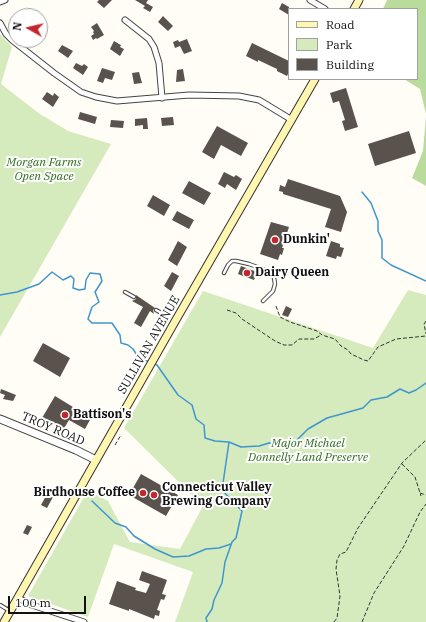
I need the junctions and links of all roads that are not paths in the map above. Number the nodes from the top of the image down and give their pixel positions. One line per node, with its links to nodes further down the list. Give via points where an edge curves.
1 (4, 0): 3 (street)
2 (310, 0): 4 (street)
3 (0, 2)
4 (323, 8)
5 (125, 20): 8 (street, via 149,39 154,47 159,63)
6 (0, 23): 8 (street, via 12,40 81,92 117,101)
7 (314, 80): 9 (main road, SULLIVAN AVENUE)
8 (162, 98): 9 (street, via 239,96 259,100)
9 (292, 120): 17 (main road, SULLIVAN AVENUE)
10 (224, 273): 13 (lane, via 232,261 271,272 275,284 273,291)
11 (125, 292): 12 (lane)
12 (134, 297)
13 (263, 301)
14 (156, 310): 15 (lane)
15 (163, 314)
16 (0, 419): 17 (street, TROY ROAD)
17 (96, 460): 18 (main road, SULLIVAN AVENUE)
18 (18, 598): 20 (main road, SULLIVAN AVENUE); 22 (street)
19 (0, 605): 20 (lane)
20 (10, 611): 21 (main road, SULLIVAN AVENUE)
21 (4, 622)
22 (84, 622)

